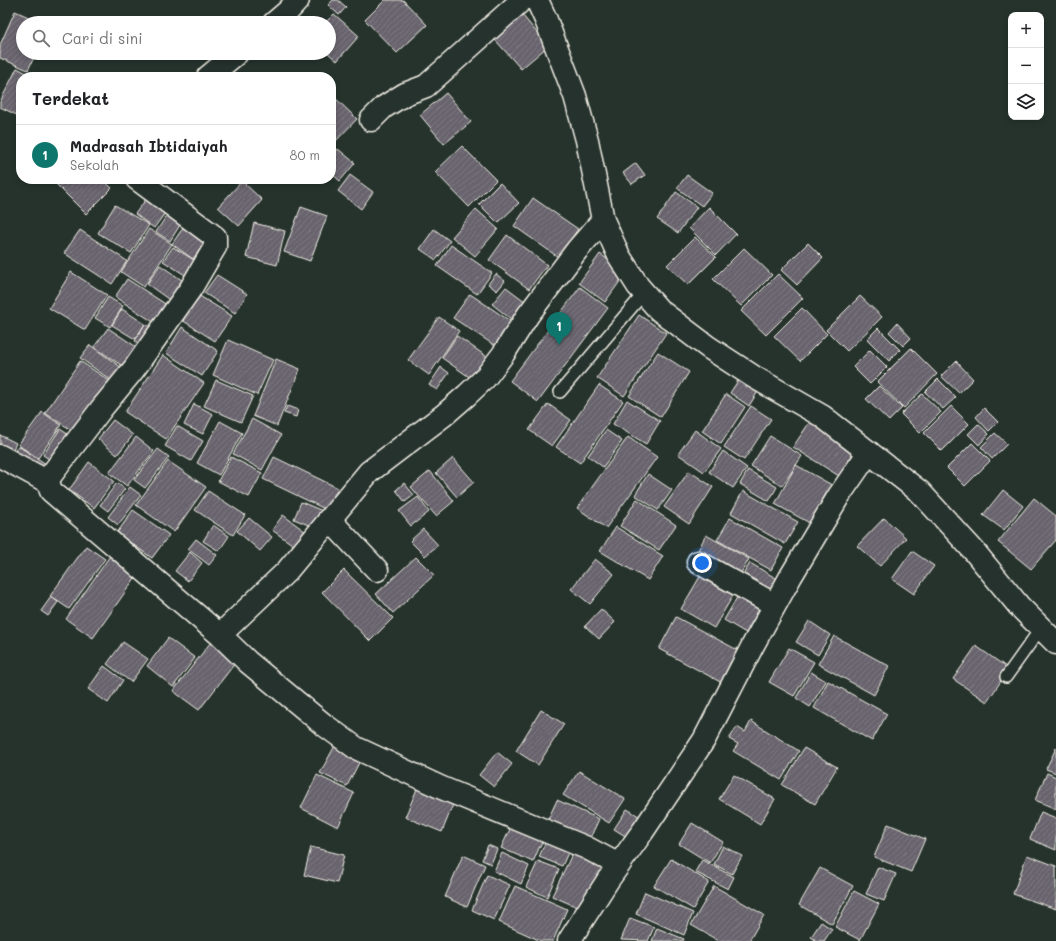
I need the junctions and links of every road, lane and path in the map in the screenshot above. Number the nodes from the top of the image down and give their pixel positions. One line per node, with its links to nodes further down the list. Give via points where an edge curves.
1 (298, 0): 4 (street)
2 (522, 0): 7 (street, via 426,86 404,94 384,107)
3 (537, 0): 9 (street, via 575,96 587,140)
4 (283, 16)
5 (229, 60): 6 (street)
6 (214, 72)
7 (371, 120)
8 (144, 184): 14 (street, via 215,237 215,247 191,288 134,369)
9 (603, 220): 10 (street, via 619,256); 15 (street, via 563,267 485,378 444,415 369,472)
10 (644, 293): 11 (lane); 12 (street, via 659,310 708,347 822,416)
11 (560, 392)
12 (869, 452): 18 (street, via 838,497); 19 (street, via 920,492)
13 (0, 456): 14 (street)
14 (48, 482): 20 (street, via 53,494)
15 (329, 519): 17 (street); 20 (street, via 287,571)
16 (698, 562): 18 (street)
17 (378, 570)
18 (775, 605): 23 (street, via 704,740)
19 (1041, 628): 21 (street); 22 (lane)
20 (220, 635): 23 (street, via 248,662 356,748 442,788 587,848)
21 (1056, 643)
22 (1006, 677)
23 (619, 865): 24 (street)
24 (568, 941)

